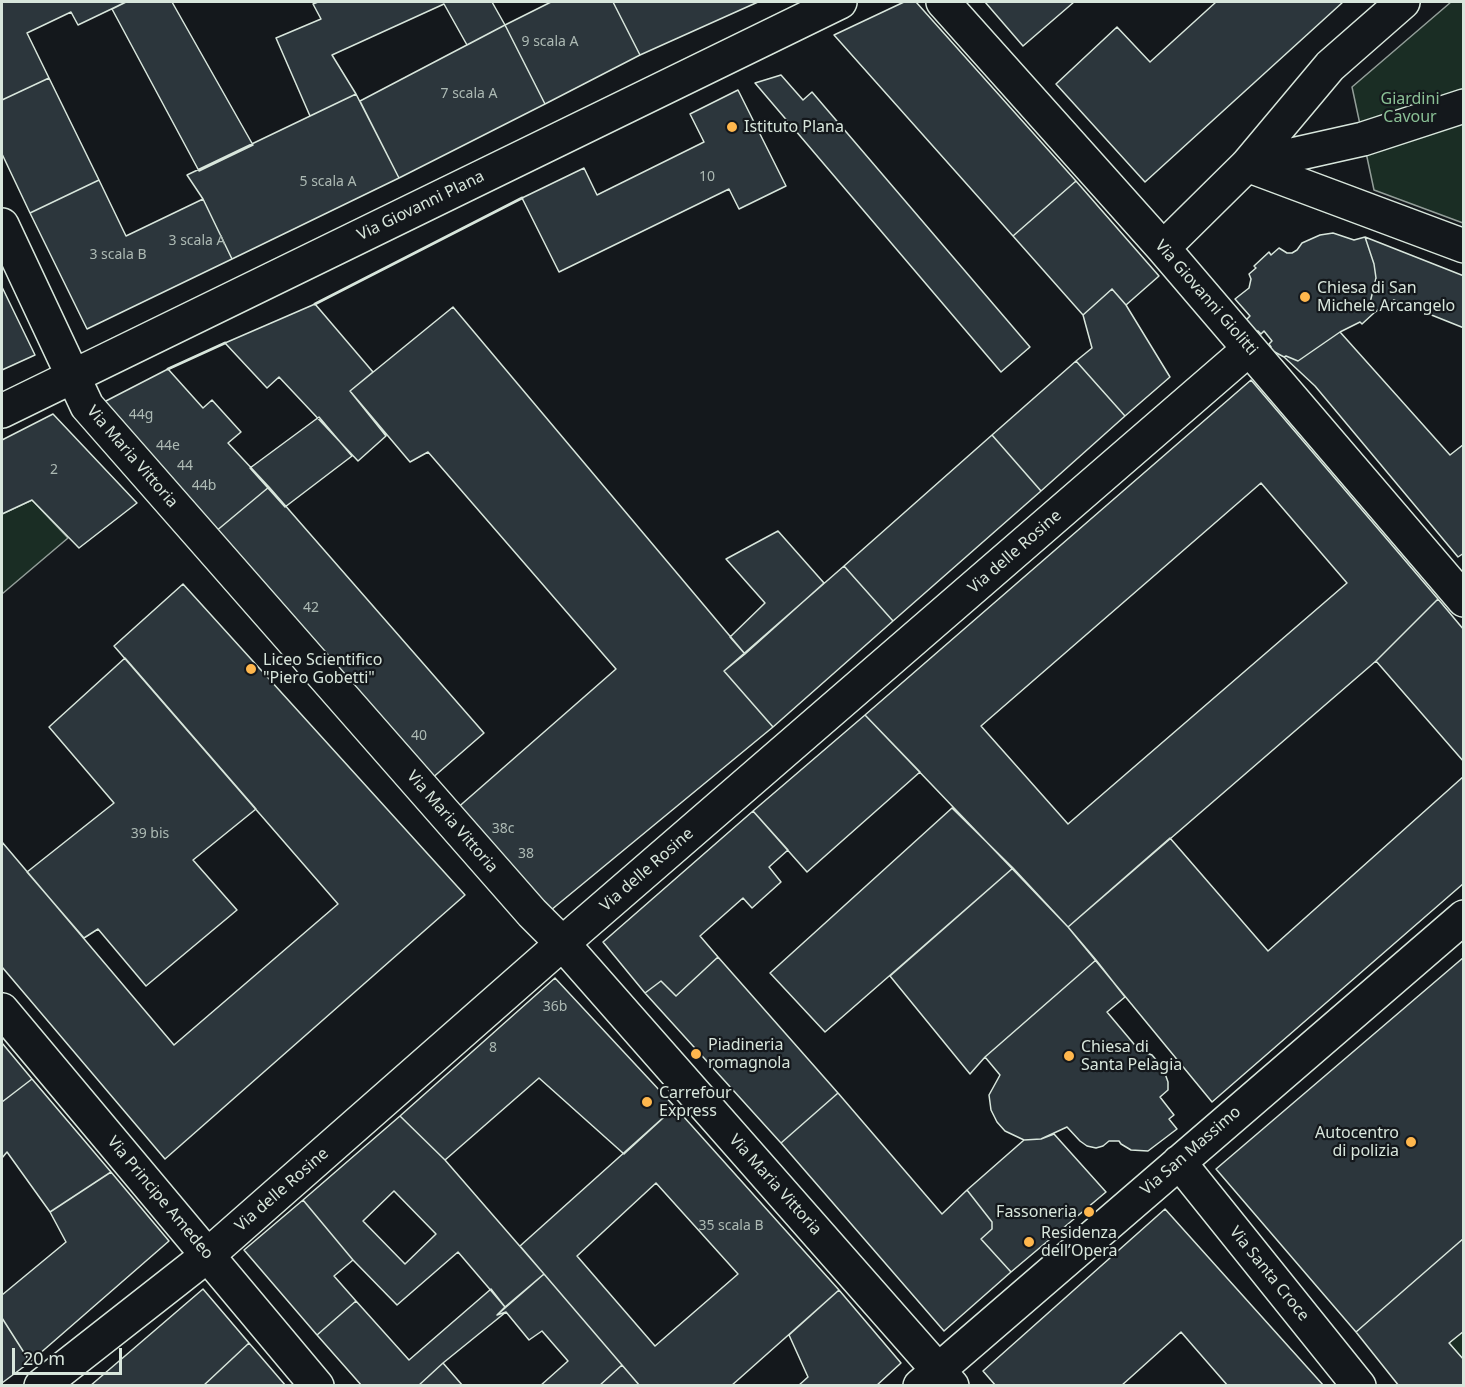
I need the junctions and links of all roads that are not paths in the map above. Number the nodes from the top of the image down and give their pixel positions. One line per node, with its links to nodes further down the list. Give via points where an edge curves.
1 (840, 2): 10 (street, Via Giovanni Plana)
2 (943, 2): 8 (street, Via Giovanni Giolitti)
3 (1403, 2): 5 (street, via 1330,66)
4 (1464, 106): 5 (street, via 1363,139)
5 (1247, 165): 7 (street); 8 (street)
6 (2, 225): 10 (street, Via Maria Vittoria)
7 (1464, 246)
8 (1163, 248): 9 (street, Via Giovanni Giolitti)
9 (1249, 349): 12 (street, Via Giovanni Giolitti); 14 (street, Via delle Rosine)
10 (73, 377): 11 (street, Via Giovanni Plana); 14 (street, Via Maria Vittoria, via 87,406)
11 (2, 411)
12 (1464, 600)
13 (1464, 917): 16 (street, Via San Massimo)
14 (563, 944): 17 (street, Via delle Rosine); 18 (street, Via Maria Vittoria)
15 (2, 1010): 17 (street, Via Principe Amedeo)
16 (1179, 1162): 18 (street, Via San Massimo); 21 (street, Via Santa Croce)
17 (208, 1255): 19 (street, Via delle Rosine); 20 (street, Via Principe Amedeo)
18 (937, 1380)
19 (41, 1386)
20 (317, 1386)
21 (1359, 1386)

